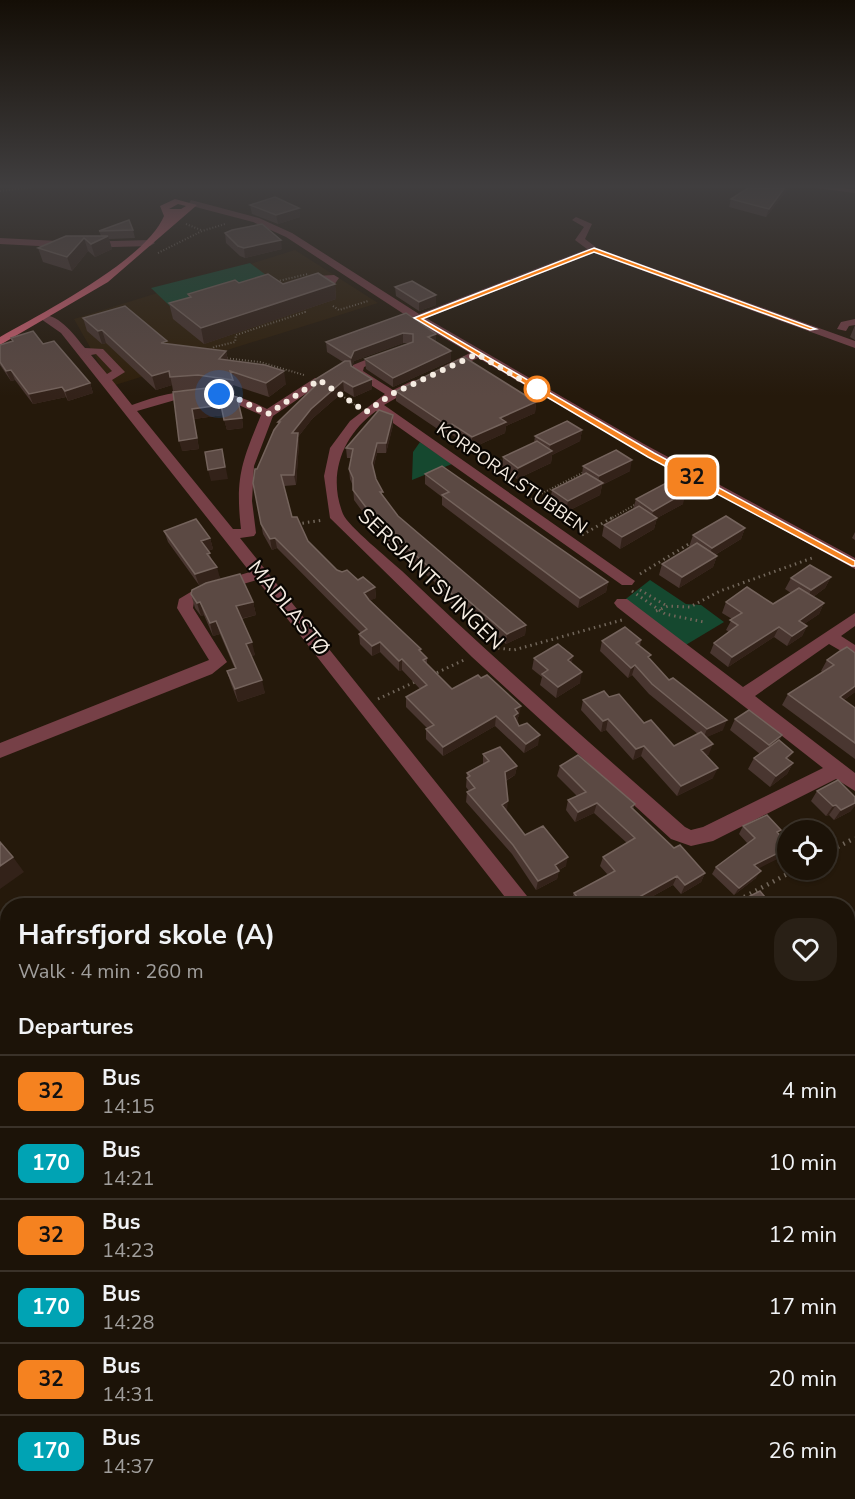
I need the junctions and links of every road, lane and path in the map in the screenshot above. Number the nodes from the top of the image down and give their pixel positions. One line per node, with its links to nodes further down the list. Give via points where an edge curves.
1 (134, 256): 13 (main road, via 105,280)
2 (320, 256): 5 (street)
3 (579, 256): 14 (street)
4 (611, 256): 18 (street)
5 (342, 270): 6 (street, via 330,276 334,281); 14 (street)
6 (316, 279): 8 (path, via 307,274); 10 (street)
7 (299, 281): 9 (path)
8 (266, 284)
9 (272, 288)
10 (295, 292): 21 (path, via 305,312 236,335 235,342 214,348 204,356 260,362)
11 (376, 299): 12 (path, via 339,310)
12 (333, 306)
13 (45, 317): 17 (main road); 24 (street, MADLASTØ, via 65,331)
14 (417, 318): 20 (street)
15 (855, 322): 16 (street)
16 (842, 329)
17 (0, 342)
18 (855, 345)
19 (398, 351): 22 (street, via 353,370)
20 (477, 354): 22 (street, SERSJANTSVINGEN); 37 (street, via 651,455)
21 (319, 380): 23 (path); 25 (street)
22 (392, 394): 23 (street, SERSJANTSVINGEN)
23 (371, 408): 28 (street, KORPORALSTUBBEN); 31 (street, SERSJANTSVINGEN, via 338,442 331,486)
24 (130, 410): 25 (street, via 166,398 219,394); 33 (street, MADLASTØ)
25 (268, 414): 33 (street, via 247,466 245,501 249,533)
26 (512, 454): 28 (path)
27 (590, 469): 30 (path)
28 (473, 473): 30 (street, KORPORALSTUBBEN)
29 (639, 502): 35 (path)
30 (519, 506): 35 (street, KORPORALSTUBBEN)
31 (336, 518): 32 (path); 47 (street, SERSJANTSVINGEN, via 478,653 678,833 691,838 706,835)
32 (295, 524)
33 (230, 534): 38 (street, MADLASTØ)
34 (698, 538): 39 (path)
35 (570, 541): 39 (street, KORPORALSTUBBEN)
36 (821, 555): 40 (path, via 720,591 690,607)
37 (855, 564)
38 (261, 573): 46 (street, via 187,599 185,608 219,662); 52 (street, MADLASTØ)
39 (629, 598): 40 (path); 40 (path, via 648,615); 42 (path, bridge, via 665,614); 45 (street, KORPORALSTUBBEN)
40 (668, 606)
41 (855, 618): 43 (street)
42 (704, 622)
43 (829, 636): 44 (street); 45 (street)
44 (855, 653)
45 (744, 695): 47 (street, KORPORALSTUBBEN)
46 (0, 751)
47 (837, 770): 48 (street, KORPORALSTUBBEN)
48 (855, 783)
49 (855, 838): 50 (path)
50 (837, 847)
51 (777, 880): 53 (path)
52 (519, 898)
53 (742, 898)

